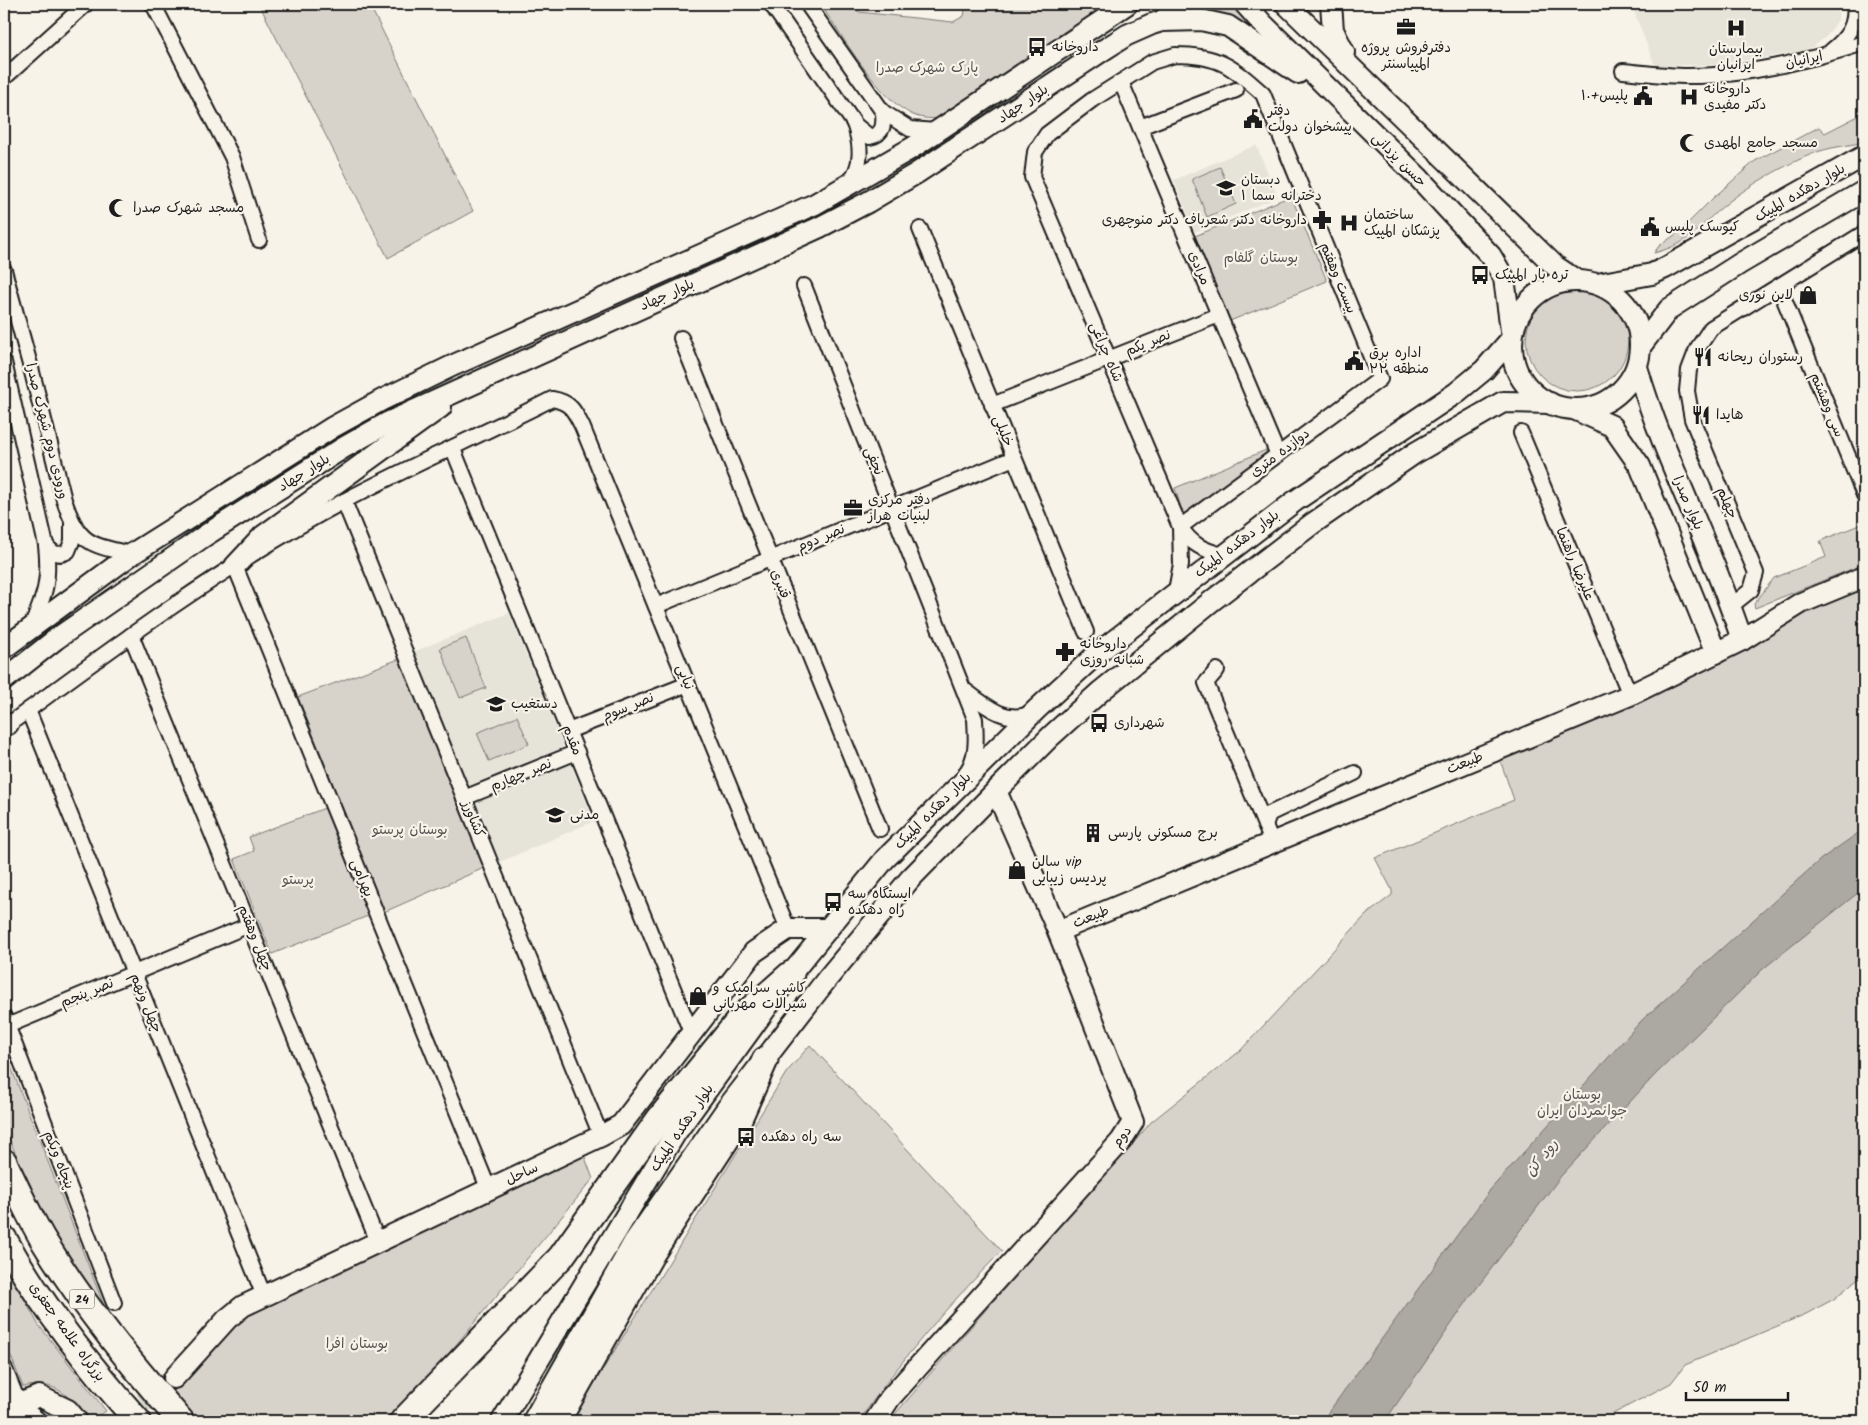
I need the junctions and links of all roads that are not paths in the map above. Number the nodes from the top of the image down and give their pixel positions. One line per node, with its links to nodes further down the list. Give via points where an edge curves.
1 (86, 4): 18 (street)
2 (153, 4): 31 (street, via 232,157)
3 (771, 4): 23 (street)
4 (807, 4): 22 (street)
5 (1127, 4): 25 (main road, بلوار جهاد)
6 (1181, 4): 13 (main road)
7 (1245, 4): 21 (main road, حسن یزدانی)
8 (1286, 4): 16 (main road)
9 (1331, 4): 16 (main road, via 1333,30)
10 (1854, 4): 15 (street, via 1856,16 1850,32)
11 (1859, 4): 12 (street)
12 (1864, 10)
13 (1162, 21): 21 (main road, بلوار جهاد, via 1201,20 1228,26); 44 (main road, بلوار جهاد, via 1127,35 933,163 820,228)
14 (1864, 43): 15 (street, ایرانیان)
15 (1825, 56): 17 (street, ایرانیان, via 1721,74 1687,76)
16 (1349, 63): 33 (main road, via 1555,266)
17 (1623, 71)
18 (4, 78)
19 (1121, 82): 24 (street, مرادی); 41 (street, شاه چراغی, via 1047,134 1035,152 1032,177); 45 (street, بیست وهفتم, via 1152,62 1175,55 1196,55 1213,58 1240,73 1263,94)
20 (1236, 90): 24 (street)
21 (1340, 102): 39 (main road, حسن یزدانی, via 1418,177 1491,256 1504,278)
22 (883, 112): 23 (street, via 882,130 878,136 870,137); 25 (street, via 910,130)
23 (854, 124): 27 (street, via 860,159 852,178)
24 (1140, 128): 37 (street, مرادی)
25 (939, 130): 27 (main road, بلوار جهاد)
26 (1864, 156): 34 (main road, بلوار دهکده المپیک, via 1665,268 1652,274)
27 (840, 190): 59 (main road, بلوار جهاد, via 382,400 324,432)
28 (1864, 191): 40 (main road, via 1669,309)
29 (920, 229): 47 (street, خلیلی)
30 (1864, 233): 36 (street, چهلم)
31 (259, 240)
32 (4, 270): 56 (street, ورودی دوم شهرک صدرا)
33 (1576, 280): 34 (main road); 39 (main road, via 1557,283 1526,303 1516,319)
34 (1597, 284): 40 (main road, via 1615,293 1629,308 1638,326)
35 (804, 286): 55 (street, نجفی)
36 (1779, 287): 53 (street, سی وهشتم); 66 (street, چهلم, via 1711,328 1697,349 1687,392 1692,420 1756,573 1751,590)
37 (1219, 315): 41 (street, نصر یکم); 51 (street, مرادی)
38 (681, 338): 61 (street, قنبری)
39 (1512, 338): 46 (main road, via 1513,358 1520,377); 60 (main road, بلوار دهکده المپیک, via 1484,370 1456,393 1295,501)
40 (1640, 347): 43 (main road)
41 (1109, 359): 47 (street, نصر یکم); 57 (street, شاه چراغی)
42 (4, 362): 58 (street)
43 (1637, 367): 48 (main road, via 1627,384 1612,398 1594,407); 66 (main road, بلوار صدرا, via 1652,416)
44 (481, 378): 62 (main road, via 263,536); 74 (main road, بلوار جهاد, via 389,422 262,499 108,601)
45 (1380, 379): 51 (street, دوازده متری)
46 (1550, 404): 48 (main road); 85 (main road, بلوار دهکده المپیک, via 1503,402 1415,453 1312,524 1101,691)
47 (992, 405): 52 (street, خلیلی)
48 (1574, 409): 72 (main road, via 1612,426 1640,466)
49 (1521, 433): 77 (street, علیرضا راهنما)
50 (453, 449): 54 (street, نیایی); 65 (street, نیایی, via 552,399 565,401 582,426); 81 (street, مقدم)
51 (1278, 454): 57 (street, دوازده متری)
52 (1014, 458): 55 (street, نصر دوم); 68 (street, خلیلی)
53 (1864, 495)
54 (344, 501): 62 (street, نیایی); 86 (street, کشاورز)
55 (893, 508): 61 (street, نصر دوم); 76 (street, نجفی)
56 (71, 521): 58 (street, via 73,534 68,551 55,554); 59 (street, ورودی دوم شهرک صدرا, via 84,539 95,546)
57 (1180, 527): 60 (street, via 1190,542 1203,550); 64 (street, via 1181,564)
58 (46, 545): 67 (street, via 46,590)
59 (132, 554): 67 (main road, بلوار جهاد)
60 (1223, 555): 64 (main road, بلوار دهکده المپیک)
61 (770, 559): 65 (street, نصر دوم); 87 (street, قنبری)
62 (235, 566): 69 (street, نیایی); 100 (street, بهرامی)
63 (1864, 577): 70 (main road, طبیعت, via 1801,603)
64 (1176, 591): 78 (main road, بلوار دهکده المپیک, via 1098,653)
65 (656, 606): 75 (street, نیایی)
66 (1731, 606): 70 (main road, بلوار صدرا)
67 (31, 629): 71 (main road, بلوار جهاد)
68 (1086, 632)
69 (131, 635): 79 (street, نیایی); 89 (street, چهل وهفتم)
70 (1742, 640): 72 (main road, طبیعت)
71 (4, 648)
72 (1716, 653): 77 (main road, طبیعت)
73 (1217, 670): 88 (street, via 1206,683)
74 (4, 680)
75 (688, 684): 81 (street, نصر سوم); 90 (street, نیایی)
76 (966, 691): 78 (street, via 1002,714 1023,717); 84 (street, نجفی, via 975,719 977,747 971,766)
77 (1630, 695): 88 (main road, طبیعت)
78 (1037, 709): 84 (main road, بلوار دهکده المپیک)
79 (28, 710): 80 (street, نیایی); 93 (street, چهل ونهم)
80 (5, 726)
81 (568, 731): 82 (street, مقدم)
82 (577, 752): 86 (street, نصر چهارم); 96 (street, مقدم)
83 (1355, 773): 88 (street, via 1269,814)
84 (958, 786): 91 (main road, بلوار دهکده المپیک, via 885,859)
85 (996, 791): 92 (main road, دوم); 97 (main road, بلوار دهکده المپیک, via 910,879)
86 (464, 798): 98 (street, کشاورز)
87 (880, 829)
88 (1269, 834): 92 (main road, طبیعت)
89 (250, 926): 93 (street, نصر پنجم); 102 (street, چهل وهفتم)
90 (788, 929): 91 (main road); 96 (main road, ساحل, via 754,952)
91 (828, 929): 94 (main road, بلوار دهکده المپیک)
92 (1058, 931): 116 (main road, دوم, via 1133,1122 1121,1141 890,1398)
93 (134, 973): 95 (street, نصر پنجم); 103 (street, چهل ونهم)
94 (790, 974): 112 (highway, via 741,1018 660,1118 561,1257); 113 (main road, بلوار دهکده المپیک, via 675,1134)
95 (5, 1022): 104 (street, پنجاه ویکم)
96 (691, 1032): 98 (main road, ساحل, via 621,1124)
97 (765, 1060): 114 (main road, بلوار دهکده المپیک, via 727,1108 634,1242); 115 (highway, via 737,1123 652,1253)
98 (601, 1136): 100 (main road, ساحل)
99 (4, 1162): 111 (highway, 24, via 45,1243 88,1306 140,1375)
100 (489, 1190): 102 (main road, ساحل)
101 (4, 1238): 110 (highway, بزرگراه علامه جعفری / 24, via 18,1265 53,1314 106,1386)
102 (378, 1242): 103 (main road, ساحل)
103 (264, 1296): 106 (main road, ساحل, via 227,1318)
104 (114, 1303)
105 (4, 1367): 107 (street)
106 (174, 1378)
107 (11, 1407): 108 (street); 109 (main road, via 39,1396 68,1410)
108 (40, 1421)
109 (76, 1421)
110 (138, 1421)
111 (181, 1421)
112 (403, 1421)
113 (502, 1421)
114 (532, 1421)
115 (556, 1421)
116 (875, 1421)

